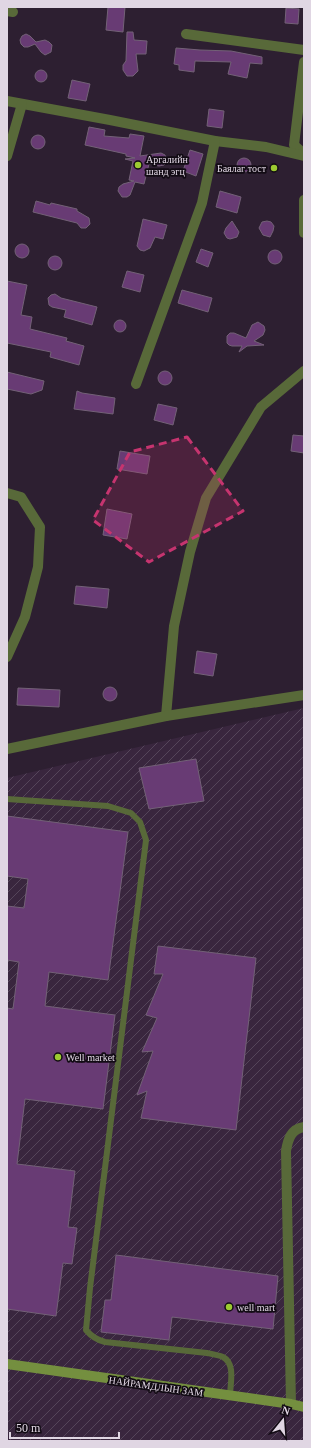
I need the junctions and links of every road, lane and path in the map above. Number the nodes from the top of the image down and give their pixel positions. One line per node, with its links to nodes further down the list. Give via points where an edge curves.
1 (186, 34): 2 (street)
2 (304, 50)
3 (304, 62): 7 (street, via 294,145)
4 (7, 101): 5 (street)
5 (22, 104): 6 (street); 8 (street)
6 (215, 141): 7 (street); 12 (street, via 202,203)
7 (304, 155)
8 (7, 156)
9 (304, 200): 10 (street)
10 (304, 233)
11 (304, 371): 16 (street, via 261,407 206,498 190,552 174,626)
12 (136, 384)
13 (7, 493): 14 (street, via 21,496 40,527 38,567 26,618)
14 (7, 656)
15 (304, 695): 16 (street)
16 (166, 716): 17 (street)
17 (7, 749)
18 (7, 799): 21 (lane, via 108,806 131,813 140,822 146,840 86,1330 105,1342 207,1353 222,1357 229,1362 231,1368)
19 (304, 1127): 22 (street, via 291,1134 286,1150)
20 (7, 1364): 21 (main road, НАЙРАМДЛЫН ЗАМ)
21 (230, 1396): 22 (main road, НАЙРАМДЛЫН ЗАМ)
22 (291, 1404): 23 (main road, НАЙРАМДЛЫН ЗАМ)
23 (304, 1407)

